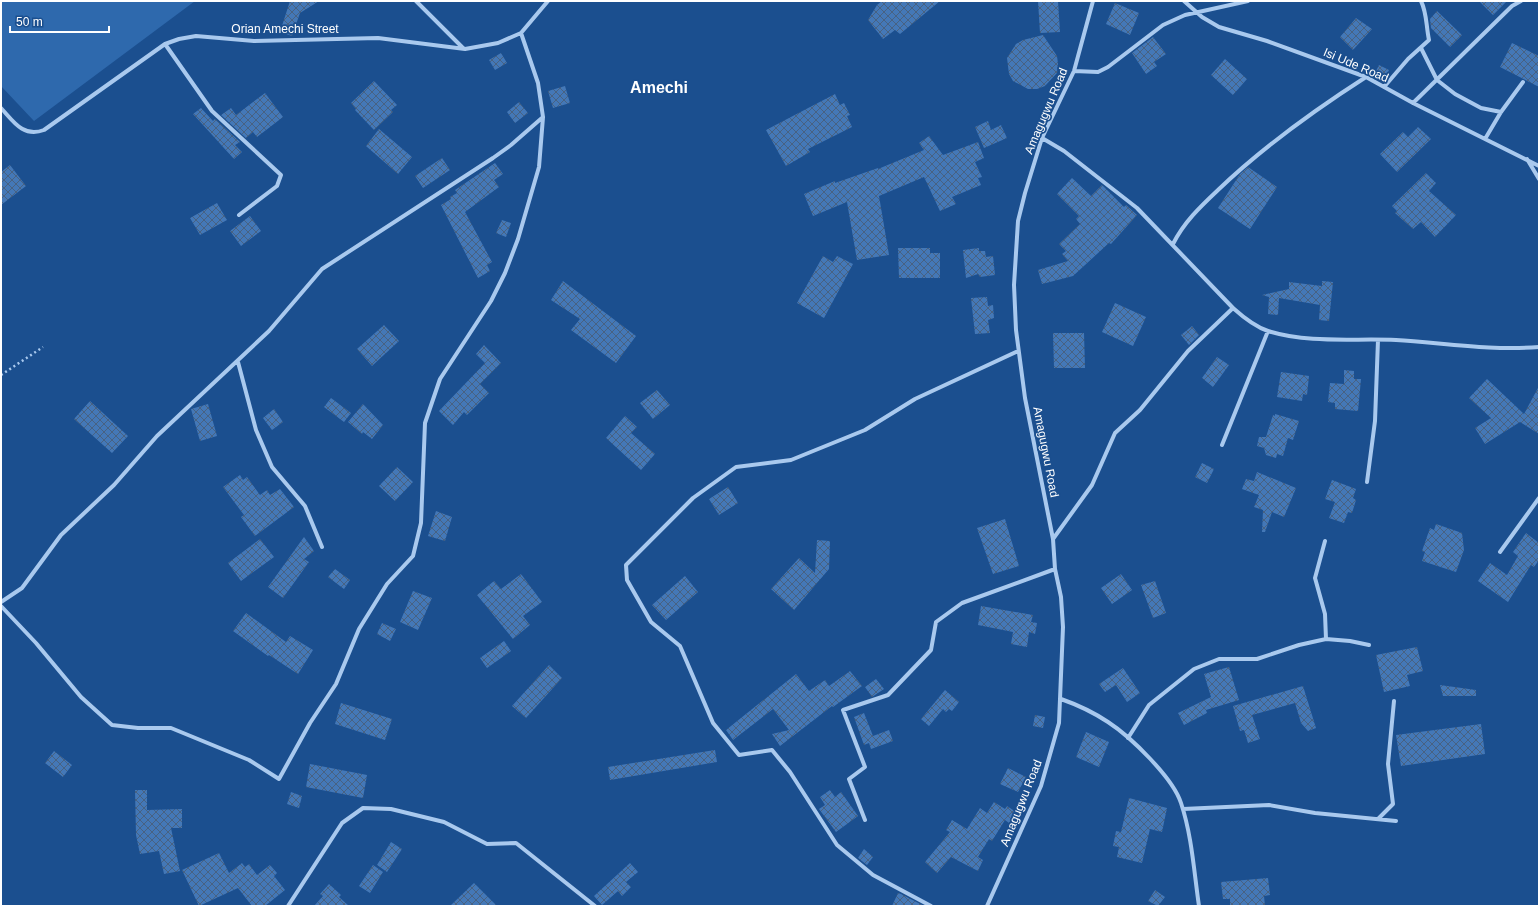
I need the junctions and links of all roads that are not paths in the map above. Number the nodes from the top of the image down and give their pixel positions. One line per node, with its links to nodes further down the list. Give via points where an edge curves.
1 (416, 1): 12 (street)
2 (548, 1): 9 (street, Orian Amechi Street)
3 (1093, 1): 13 (street, Amagugwu Road)
4 (1184, 1): 8 (street, Isi Ude Road)
5 (1248, 1): 8 (street)
6 (1421, 1): 11 (street, via 1426,12 1425,23 1429,40)
7 (1521, 1): 15 (street, via 1512,6)
8 (1196, 11): 13 (street, via 1163,25 1098,72); 14 (street, Isi Ude Road, via 1219,27 1267,41)
9 (521, 33): 12 (street, Orian Amechi Street, via 498,43); 21 (street, via 538,83)
10 (164, 44): 12 (street, Orian Amechi Street, via 196,36 254,41 378,38); 19 (street, Orian Amechi Street, via 37,133 23,131); 27 (street, via 212,111 281,175 277,186)
11 (1421, 48): 15 (street); 17 (street)
12 (465, 49)
13 (1074, 71): 22 (street, Amagugwu Road)
14 (1366, 77): 17 (street, Isi Ude Road); 28 (street, via 1302,120 1236,173 1188,220)
15 (1437, 80): 18 (street); 20 (street, via 1455,94 1481,108)
16 (1523, 82): 20 (street)
17 (1384, 87): 18 (street, Isi Ude Road)
18 (1412, 103): 23 (street, Isi Ude Road)
19 (1, 108)
20 (1501, 112): 23 (street)
21 (543, 117): 34 (street, via 493,158 326,265 269,331); 44 (street, via 539,167 506,273 491,301 440,379 425,422 421,523 413,556 387,584 359,629 336,684 310,723 279,779 250,760 171,728 112,725 81,697)
22 (1042, 138): 28 (street, via 1098,175 1137,208); 33 (street, Amagugwu Road, via 1018,221 1014,285)
23 (1485, 139): 24 (street, Isi Ude Road)
24 (1526, 158): 25 (street, Isi Ude Road); 26 (street)
25 (1539, 166)
26 (1539, 179)
27 (240, 215)
28 (1173, 244): 29 (street)
29 (1233, 308): 30 (street); 38 (street, via 1188,351 1140,410 1115,433 1092,485)
30 (1268, 331): 31 (street, via 1302,338); 35 (street)
31 (1378, 340): 32 (street, via 1459,346); 36 (street, via 1375,421)
32 (1539, 346)
33 (1018, 351): 38 (street, Amagugwu Road); 56 (street, via 915,399 857,434 791,460 736,467 693,498 626,565 627,580 651,622 680,646 713,724 739,754 772,750 790,772 837,845 873,875)
34 (238, 362): 40 (street, via 256,430 272,467 305,506); 43 (street, via 157,436 114,485 61,535 22,588)
35 (1222, 445)
36 (1367, 482)
37 (1539, 498): 41 (street)
38 (1053, 539): 42 (street, Amagugwu Road)
39 (1325, 541): 45 (street, via 1316,578 1325,614)
40 (322, 547)
41 (1500, 552)
42 (1055, 569): 47 (street, Amagugwu Road, via 1061,597 1063,627); 52 (street, via 962,603 936,622 931,650 888,695 843,710 865,767 849,779)
43 (1, 602)
44 (1, 606)
45 (1326, 639): 46 (street); 49 (street, via 1298,645 1257,659 1219,659 1194,669 1150,705)
46 (1369, 645)
47 (1061, 699): 49 (street, via 1094,713); 57 (street, Amagugwu Road, via 1057,731 1041,786)
48 (1394, 701): 51 (street, via 1388,764 1393,804)
49 (1128, 738): 50 (street, via 1170,783)
50 (1183, 809): 51 (street, via 1269,805 1315,813); 58 (street)
51 (1378, 819): 53 (street)
52 (865, 820)
53 (1396, 821)
54 (288, 906): 55 (street, via 342,823 363,808 391,810 444,822 487,844 516,843)
55 (595, 906)
56 (931, 906)
57 (987, 906)
58 (1199, 906)

